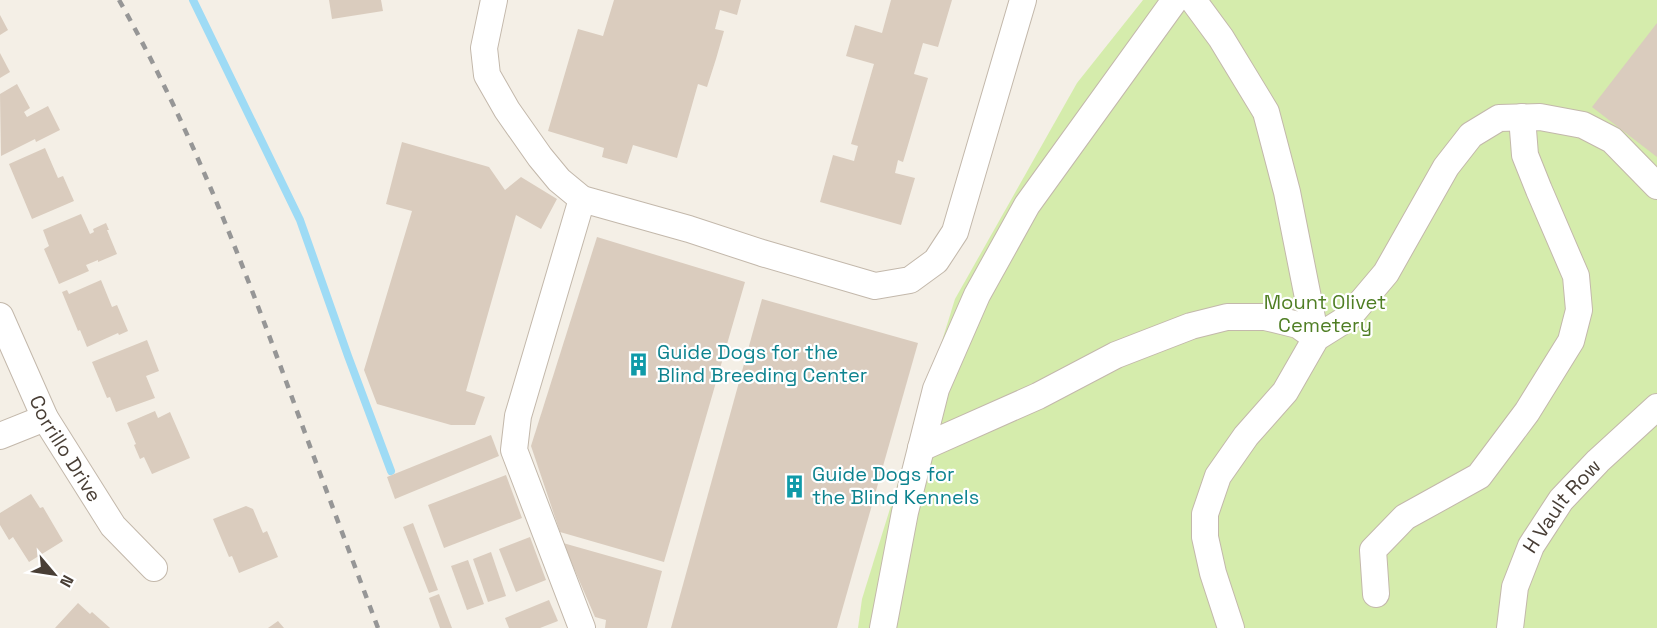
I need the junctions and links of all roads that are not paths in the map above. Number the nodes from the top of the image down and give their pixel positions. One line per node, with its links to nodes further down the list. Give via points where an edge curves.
1 (494, 0): 7 (street, via 484,48 487,75 540,157)
2 (1023, 0): 7 (street, via 955,232 936,261 910,280 875,286)
3 (1175, 0): 13 (street, via 1027,205 977,296 945,368)
4 (1193, 0): 9 (street, via 1266,112 1287,192)
5 (1522, 117): 6 (street, via 1583,125 1612,140); 9 (street, via 1499,118 1471,135 1446,167 1386,273 1348,318); 15 (street, via 1525,155 1576,276 1579,310 1571,341 1527,412 1479,476 1405,517 1373,550)
6 (1657, 186)
7 (582, 199): 16 (street, via 518,416 514,450)
8 (0, 316): 11 (street, Corrillo Drive)
9 (1316, 339): 13 (street, via 1298,325 1265,317 1227,317 1191,326 1116,355 1038,396); 18 (street, via 1285,392 1246,436 1218,476 1204,514 1211,564)
10 (1657, 407): 19 (street, H Vault Row, via 1561,500 1531,546 1515,587)
11 (45, 417): 12 (street); 14 (street, Corrillo Drive, via 113,526)
12 (0, 436)
13 (921, 448): 17 (street)
14 (154, 568)
15 (1376, 594)
16 (582, 628)
17 (883, 628)
18 (1231, 628)
19 (1510, 628)

